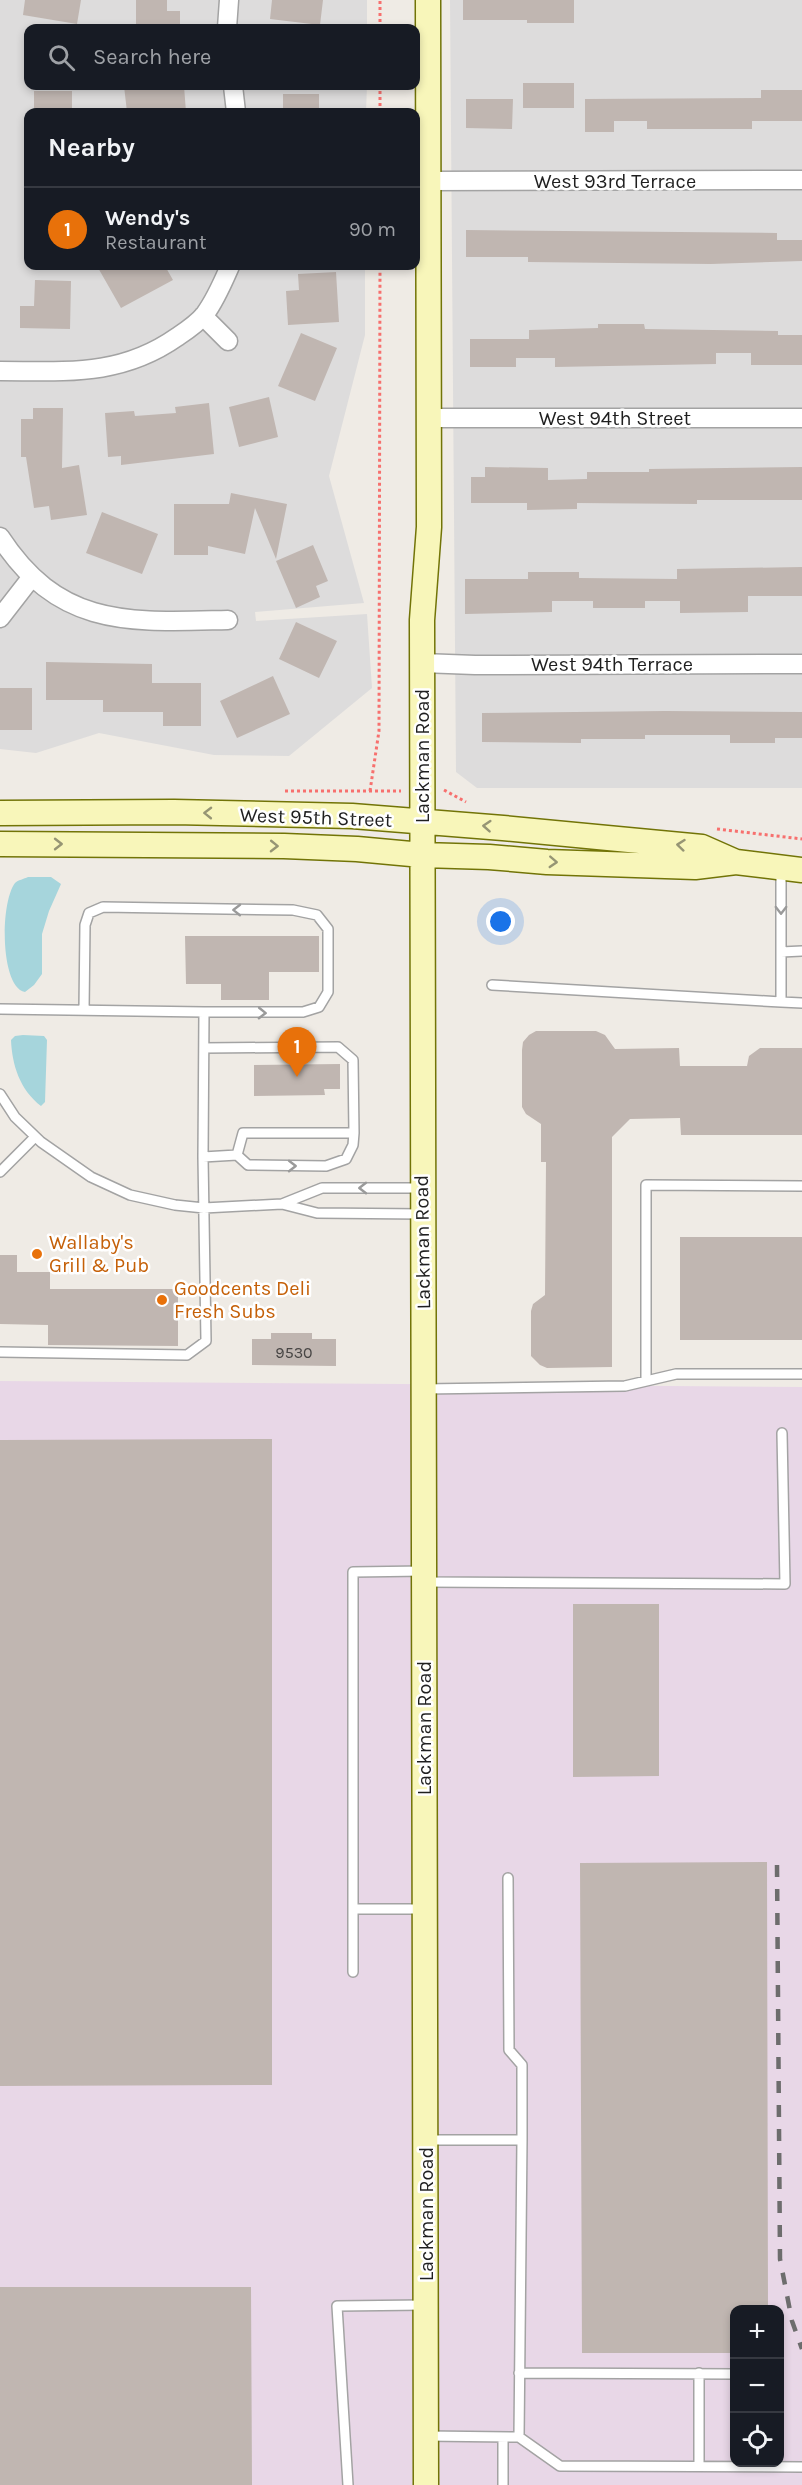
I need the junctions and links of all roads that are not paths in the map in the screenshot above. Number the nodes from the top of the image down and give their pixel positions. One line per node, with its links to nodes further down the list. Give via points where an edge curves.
1 (229, 0): 3 (street)
2 (428, 0): 7 (main road, Lackman Road)
3 (227, 24)
4 (233, 90): 5 (street)
5 (236, 108)
6 (802, 180): 7 (street, West 93rd Terrace)
7 (429, 181): 12 (main road, Lackman Road)
8 (228, 270): 9 (street)
9 (203, 316): 10 (street); 11 (street, via 152,353 111,367)
10 (228, 342)
11 (0, 370)
12 (429, 418): 13 (street, West 94th Street); 18 (main road, Lackman Road, via 429,526)
13 (802, 418)
14 (0, 537): 15 (street)
15 (31, 578): 16 (street); 17 (street, via 67,601 125,620)
16 (0, 618)
17 (228, 620)
18 (422, 663): 19 (street, West 94th Terrace); 21 (main road, Lackman Road)
19 (802, 664)
20 (0, 813): 21 (main road, West 95th Street, one-way to 20, via 174,812)
21 (422, 821): 23 (main road, Lackman Road); 24 (main road, West 95th Street, one-way to 21, via 702,847)
22 (0, 844): 23 (main road, West 95th Street, one-way to 23, via 284,846)
23 (422, 855): 24 (main road, West 95th Street, one-way to 24, via 695,867); 42 (main road, Lackman Road)
24 (736, 861): 25 (main road, West 95th Street)
25 (791, 869): 27 (lane, one-way to 27)
26 (802, 951): 27 (lane)
27 (782, 952): 29 (lane)
28 (492, 985): 29 (lane)
29 (781, 1002): 30 (lane)
30 (802, 1003)
31 (0, 1009): 32 (lane)
32 (84, 1010): 33 (lane); 33 (lane, one-way to 32, via 303,1012 319,1007 328,992 328,929 316,915 293,910 103,907 89,913 85,925)
33 (204, 1012): 34 (lane)
34 (204, 1048): 36 (lane, via 338,1047 353,1060); 39 (lane)
35 (0, 1094): 37 (lane)
36 (354, 1133): 38 (lane, via 243,1133); 38 (lane, one-way to 36, via 248,1165 326,1166 346,1159)
37 (35, 1137): 40 (lane); 44 (lane, via 91,1177 130,1195)
38 (237, 1155): 39 (lane)
39 (203, 1157): 44 (lane)
40 (0, 1172)
41 (802, 1186): 48 (lane, via 646,1185)
42 (422, 1188): 43 (lane, one-way to 43, via 322,1188); 45 (main road, Lackman Road)
43 (282, 1204): 44 (lane); 45 (lane, via 317,1213)
44 (204, 1208): 46 (lane, via 206,1341 186,1355)
45 (422, 1214): 49 (main road, Lackman Road)
46 (0, 1352)
47 (802, 1374): 48 (lane, via 676,1374)
48 (646, 1381): 49 (lane, via 625,1386)
49 (424, 1389): 51 (main road, Lackman Road)
50 (782, 1434): 51 (lane, via 785,1584)
51 (424, 1576): 53 (lane, via 352,1572); 54 (main road, Lackman Road)
52 (508, 1878): 57 (lane, via 509,2050 522,2065)
53 (353, 1909): 54 (lane); 55 (lane)
54 (425, 1909): 56 (main road, Lackman Road)
55 (352, 1972)
56 (426, 2140): 57 (lane); 58 (main road, Lackman Road)
57 (522, 2140): 59 (lane)
58 (426, 2305): 62 (main road, Lackman Road); 67 (lane, via 337,2306)
59 (519, 2373): 60 (lane); 64 (lane)
60 (699, 2373): 61 (lane); 65 (lane)
61 (730, 2374)
62 (426, 2436): 63 (lane); 68 (main road, Lackman Road)
63 (503, 2437): 64 (lane); 69 (lane)
64 (519, 2437): 65 (lane, via 560,2466)
65 (699, 2466): 66 (lane)
66 (802, 2467)
67 (348, 2485)
68 (426, 2485)
69 (502, 2485)

